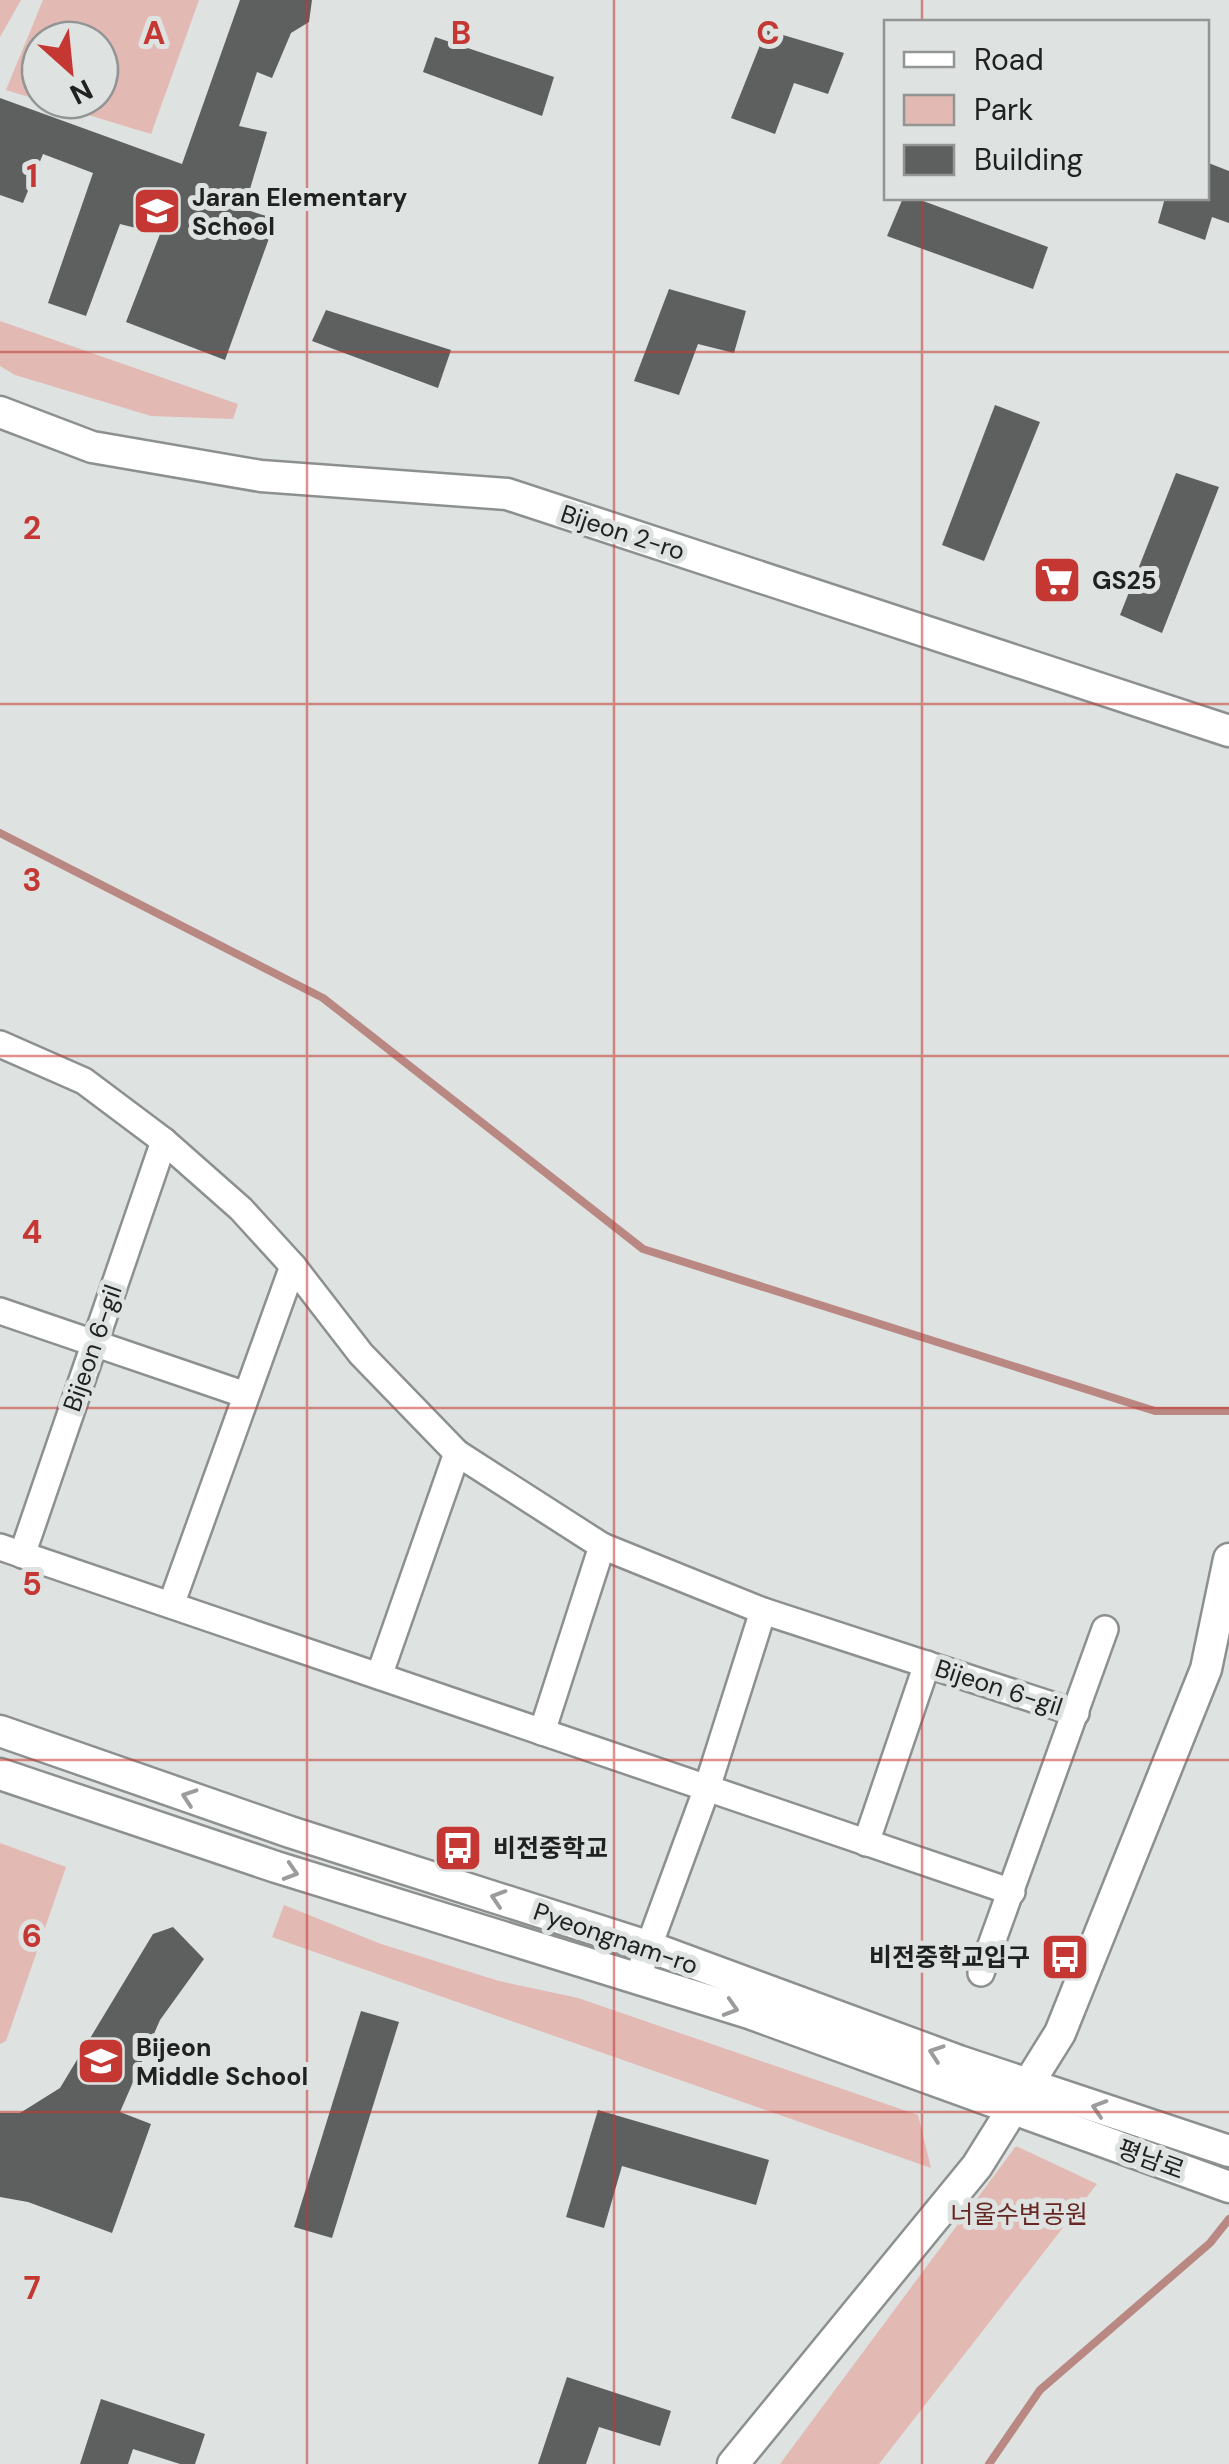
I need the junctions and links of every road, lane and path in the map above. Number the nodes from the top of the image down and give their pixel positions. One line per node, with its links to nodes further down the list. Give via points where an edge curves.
1 (0, 412): 2 (street, Bijeon 2-ro, via 92,446 260,476 507,494)
2 (1229, 731)
3 (2, 1051): 4 (street, Bijeon 6-gil, via 84,1081)
4 (164, 1141): 5 (street, Bijeon 6-gil); 7 (street, Bijeon 6-gil)
5 (293, 1266): 8 (street); 9 (street, Bijeon 6-gil, via 360,1354)
6 (0, 1311): 7 (street)
7 (94, 1343): 8 (street); 11 (street, Bijeon 6-gil)
8 (243, 1394): 13 (street)
9 (457, 1454): 10 (street, Bijeon 6-gil); 17 (street)
10 (602, 1546): 14 (street, Bijeon 6-gil); 20 (street)
11 (11, 1551): 13 (street, Bijeon 6-gil)
12 (1229, 1560): 28 (street, via 1206,1668 1060,2034)
13 (171, 1606): 17 (street, Bijeon 6-gil)
14 (764, 1611): 16 (street, Bijeon 6-gil); 22 (street)
15 (1105, 1629): 18 (street)
16 (927, 1664): 18 (street, Bijeon 6-gil); 23 (street)
17 (378, 1676): 20 (street, Bijeon 6-gil)
18 (1076, 1712): 24 (street, Bijeon 6-gil)
19 (0, 1731): 25 (street, Pyeongnam-ro, one-way to 19)
20 (542, 1732): 22 (street, Bijeon 6-gil)
21 (0, 1774): 27 (street, one-way to 27)
22 (707, 1788): 23 (street, Bijeon 6-gil); 25 (street)
23 (866, 1842): 24 (street, Bijeon 6-gil)
24 (1012, 1892): 26 (street)
25 (647, 1946): 27 (street); 28 (street, Pyeongnam-ro, one-way to 25)
26 (980, 1973)
27 (638, 1979): 28 (street, one-way to 28)
28 (1020, 2095): 29 (street, Pyeongnam-ro, one-way to 28); 30 (street, 평남로, via 1074,2132); 31 (street, via 976,2166)
29 (1229, 2151)
30 (1229, 2187)
31 (733, 2464)

